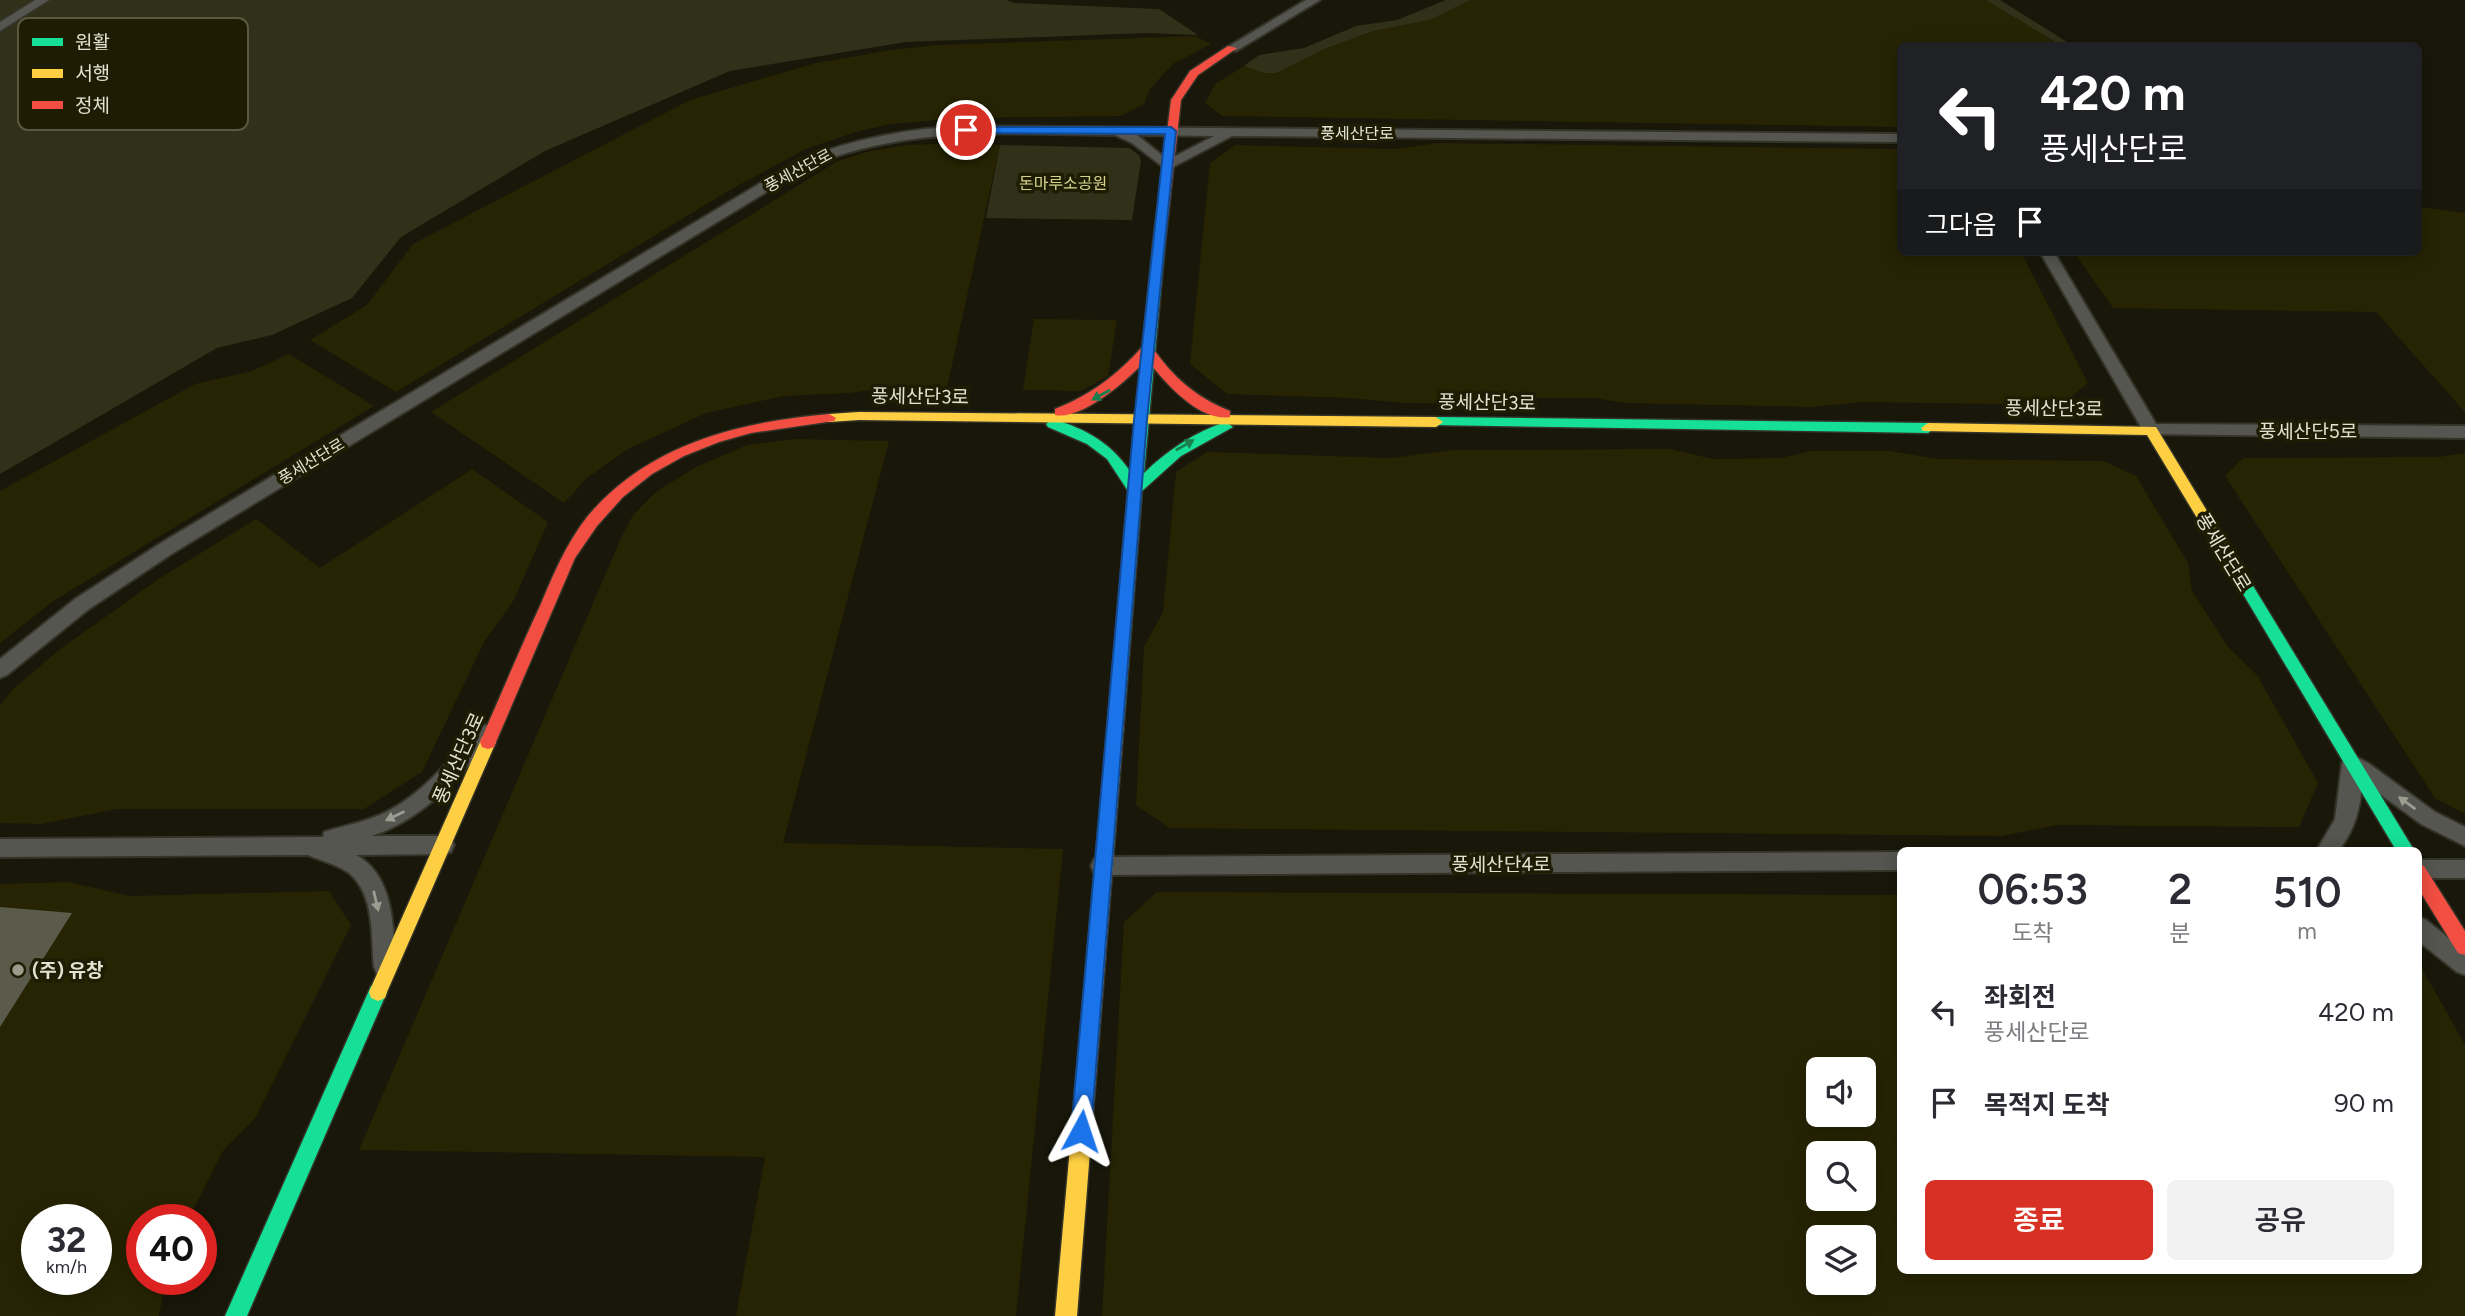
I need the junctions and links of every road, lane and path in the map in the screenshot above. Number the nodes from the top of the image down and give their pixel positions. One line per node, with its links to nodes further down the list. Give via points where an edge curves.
1 (43, 0): 3 (street)
2 (1314, 0): 4 (street)
3 (0, 27)
4 (1232, 48): 6 (street, via 1192,73 1176,94)
5 (1113, 130): 6 (street, 풍세산단로); 9 (street, via 1137,140); 18 (street, 풍세산단로, via 928,130 843,146 803,163 167,548 82,604)
6 (1171, 131): 7 (street, 풍세산단로); 9 (street)
7 (1234, 132): 8 (street, 풍세산단로); 9 (street)
8 (1897, 138)
9 (1167, 166): 11 (street)
10 (2049, 256): 15 (street, 풍세산단로)
11 (1147, 350): 12 (street, one-way to 12, via 1114,388 1084,405); 13 (street); 14 (street, via 1174,388 1194,404)
12 (1041, 418): 13 (street, 풍세산단3로); 17 (street, via 1092,441 1112,456); 19 (street, 풍세산단3로, via 786,420 737,429 647,468 590,523 569,556)
13 (1140, 420): 14 (street, 풍세산단3로); 17 (street)
14 (1250, 421): 15 (street, 풍세산단3로); 17 (street, one-way to 14, via 1183,444 1210,431)
15 (2151, 430): 16 (street, 풍세산단5로); 20 (street, 풍세산단로)
16 (2465, 432)
17 (1135, 490): 28 (street)
18 (0, 670)
19 (498, 720): 22 (street, 풍세산단3로); 23 (street, one-way to 23, via 439,784 403,813)
20 (2352, 763): 21 (street, one-way to 20, via 2428,818); 24 (street, via 2350,807 2343,832); 25 (street, 풍세산단로)
21 (2465, 837)
22 (443, 845): 23 (street); 35 (street, 풍세산단3로)
23 (309, 846): 26 (street); 35 (street, one-way to 35, via 356,866 371,882)
24 (2330, 847)
25 (2403, 847)
26 (0, 848)
27 (1897, 861): 28 (street, 풍세산단4로)
28 (1102, 866): 37 (street)
29 (2465, 869): 30 (street)
30 (2422, 870)
31 (2422, 877): 33 (street)
32 (2422, 930): 34 (street)
33 (2465, 947)
34 (2465, 965)
35 (386, 975): 36 (street, 풍세산단3로)
36 (236, 1316)
37 (1066, 1316)

